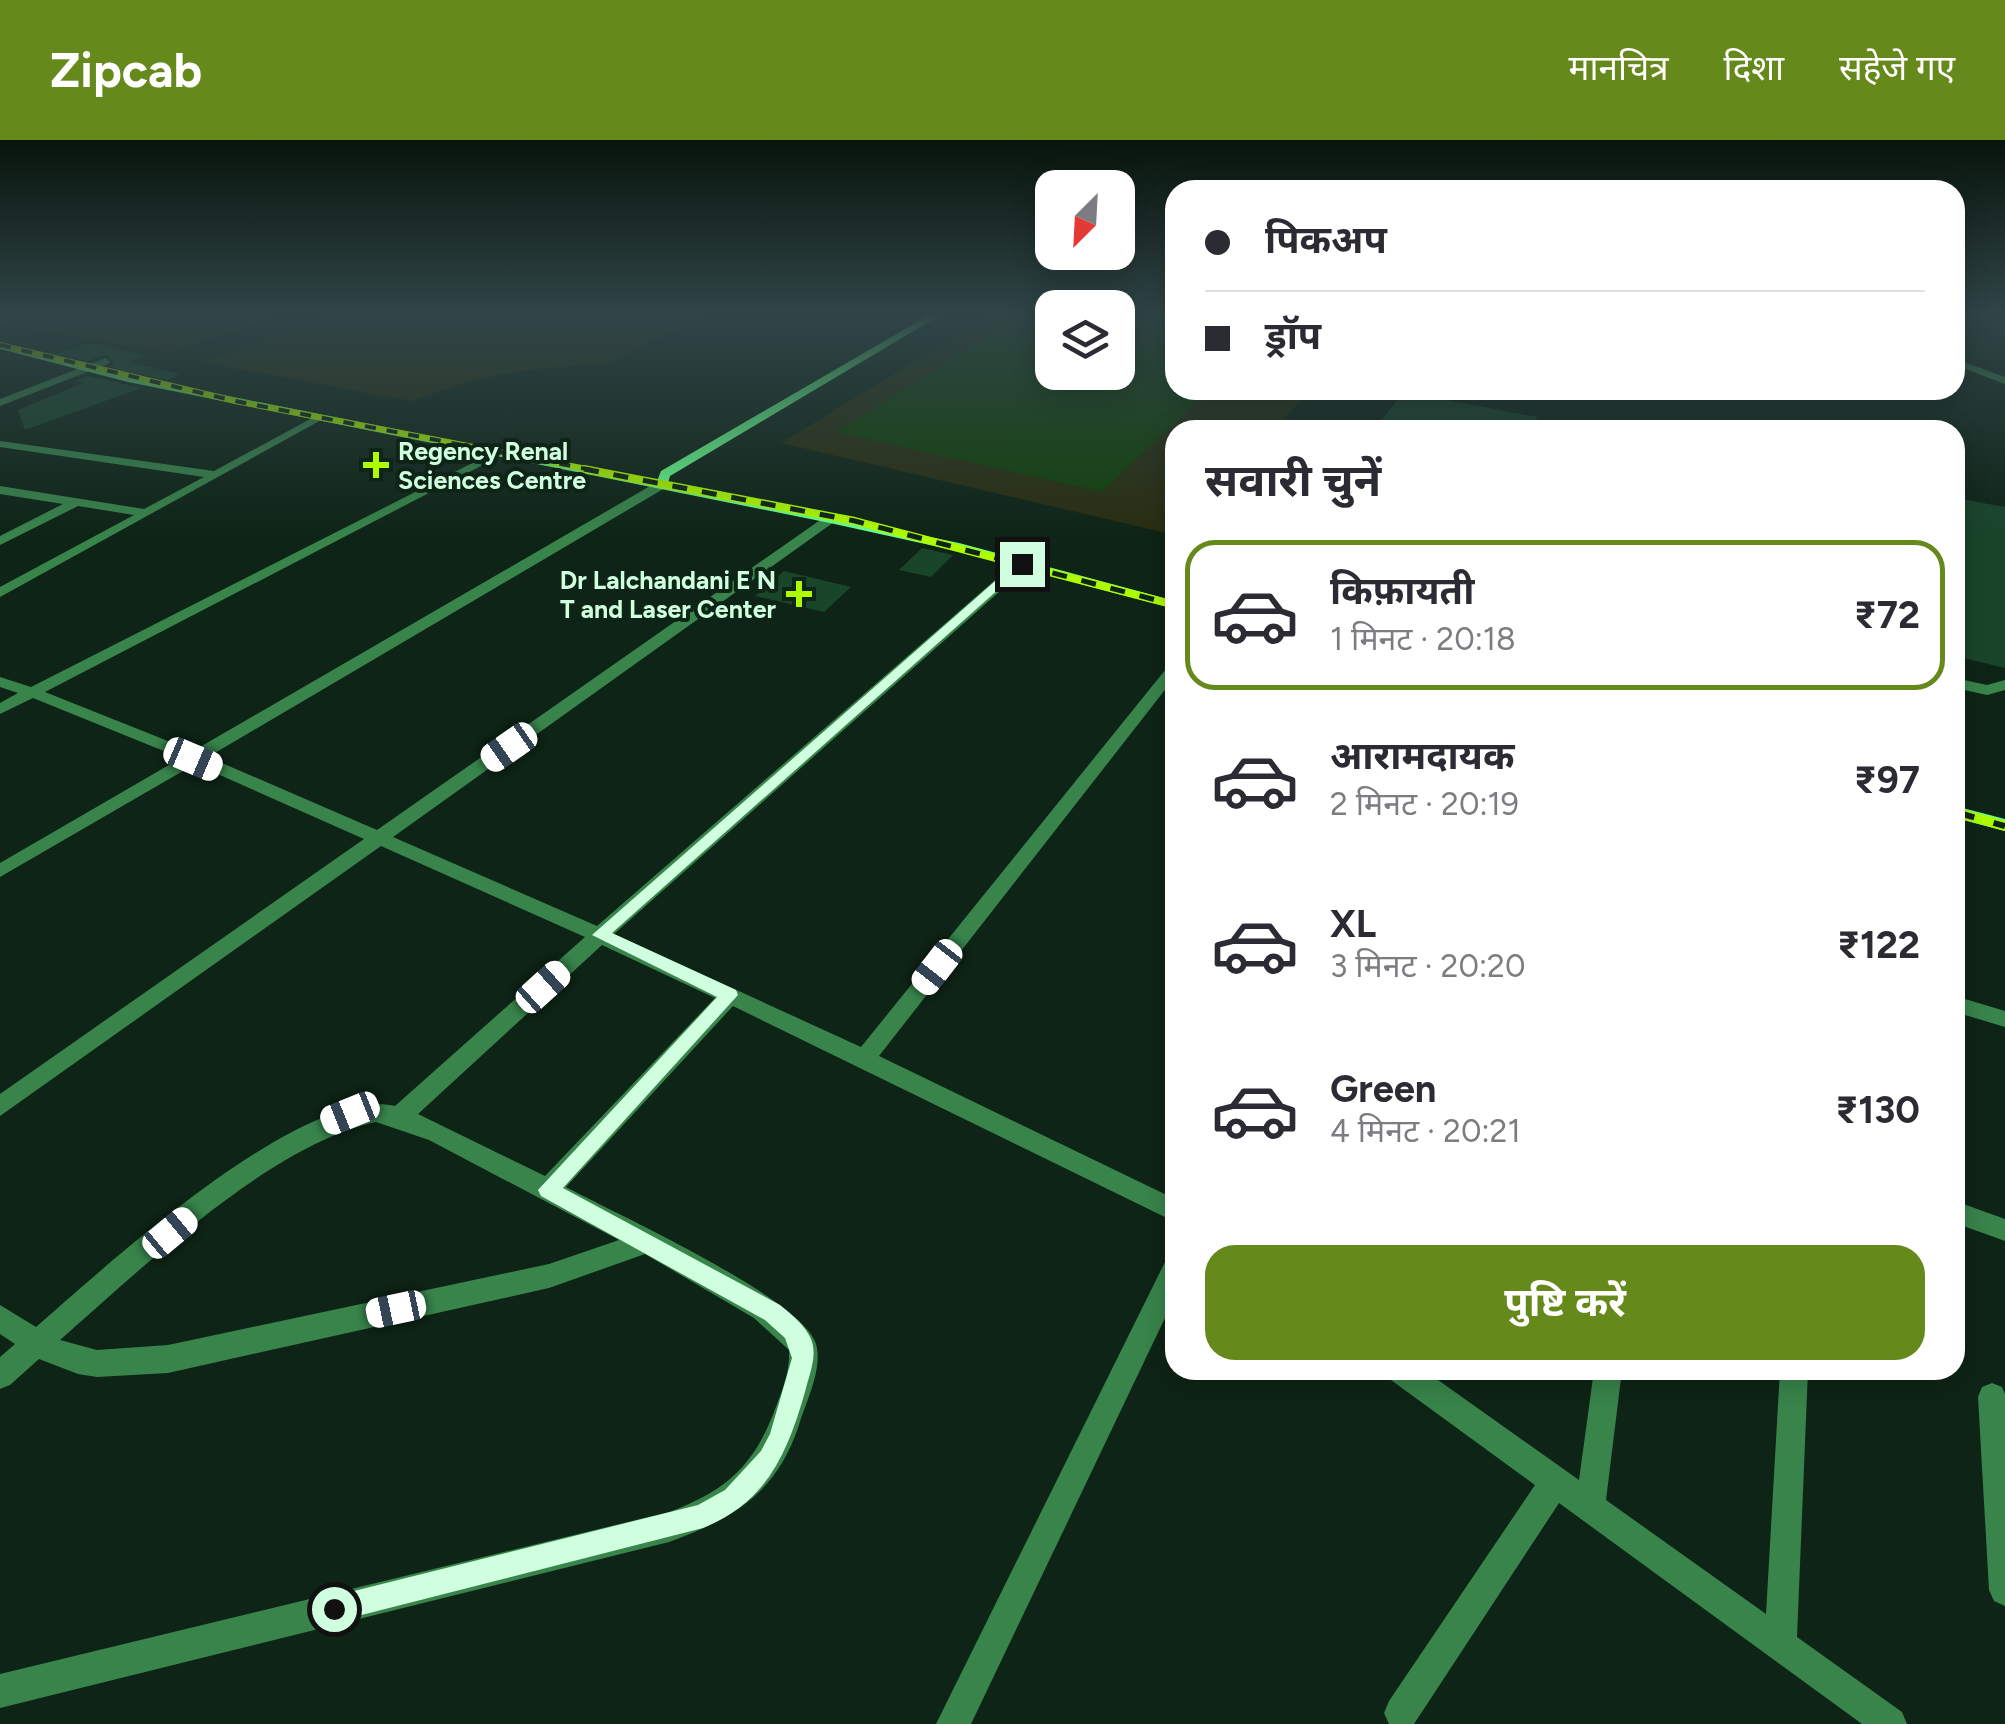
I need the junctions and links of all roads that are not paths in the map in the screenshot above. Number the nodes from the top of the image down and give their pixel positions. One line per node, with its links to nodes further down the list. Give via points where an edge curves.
1 (37, 388): 5 (street)
2 (176, 388): 6 (main road)
3 (223, 388): 10 (main road)
4 (811, 388): 10 (main road)
5 (0, 403)
6 (318, 419): 8 (main road); 9 (street)
7 (0, 444): 9 (street)
8 (500, 453): 10 (main road); 25 (street)
9 (217, 475): 13 (street)
10 (669, 478): 14 (main road); 17 (main road, via 970,539); 28 (street)
11 (0, 490): 12 (street)
12 (76, 502): 13 (street); 15 (street)
13 (146, 513): 18 (street)
14 (830, 519): 16 (main road); 33 (street)
15 (0, 541)
16 (1022, 564): 19 (main road); 35 (street)
17 (1165, 590)
18 (0, 593)
19 (1165, 601)
20 (1165, 680): 39 (street)
21 (0, 682): 25 (street)
22 (1965, 685): 24 (street)
23 (2005, 685): 24 (street)
24 (1987, 690): 26 (street)
25 (33, 693): 27 (street); 28 (street)
26 (2005, 702)
27 (0, 709)
28 (193, 759): 33 (street); 34 (street)
29 (1965, 802): 30 (main road)
30 (2005, 812)
31 (1965, 815): 32 (main road)
32 (2005, 825)
33 (381, 838): 35 (street); 40 (street)
34 (0, 871)
35 (600, 935): 36 (street); 41 (street)
36 (730, 995): 39 (street); 42 (street)
37 (1965, 1007): 38 (street)
38 (2005, 1020)
39 (866, 1057): 43 (street)
40 (0, 1106)
41 (400, 1116): 42 (street); 49 (street, via 350,1113 280,1150)
42 (548, 1190): 46 (street)
43 (1165, 1206)
44 (1965, 1216): 45 (street)
45 (2005, 1230)
46 (644, 1243): 49 (street, via 549,1276 168,1359 78,1364); 59 (street, via 772,1312 802,1344 780,1438 757,1476 733,1498 669,1528)
47 (1165, 1289): 61 (street)
48 (0, 1318): 49 (street)
49 (36, 1344): 50 (street)
50 (0, 1375)
51 (1415, 1380): 55 (street)
52 (1607, 1380): 56 (street)
53 (1793, 1380): 58 (street)
54 (1992, 1398): 57 (street)
55 (1555, 1482): 56 (street); 60 (street)
56 (1590, 1507): 58 (street)
57 (2005, 1590)
58 (1780, 1644): 62 (street)
59 (0, 1690)
60 (1401, 1713)
61 (953, 1724)
62 (1890, 1724)

